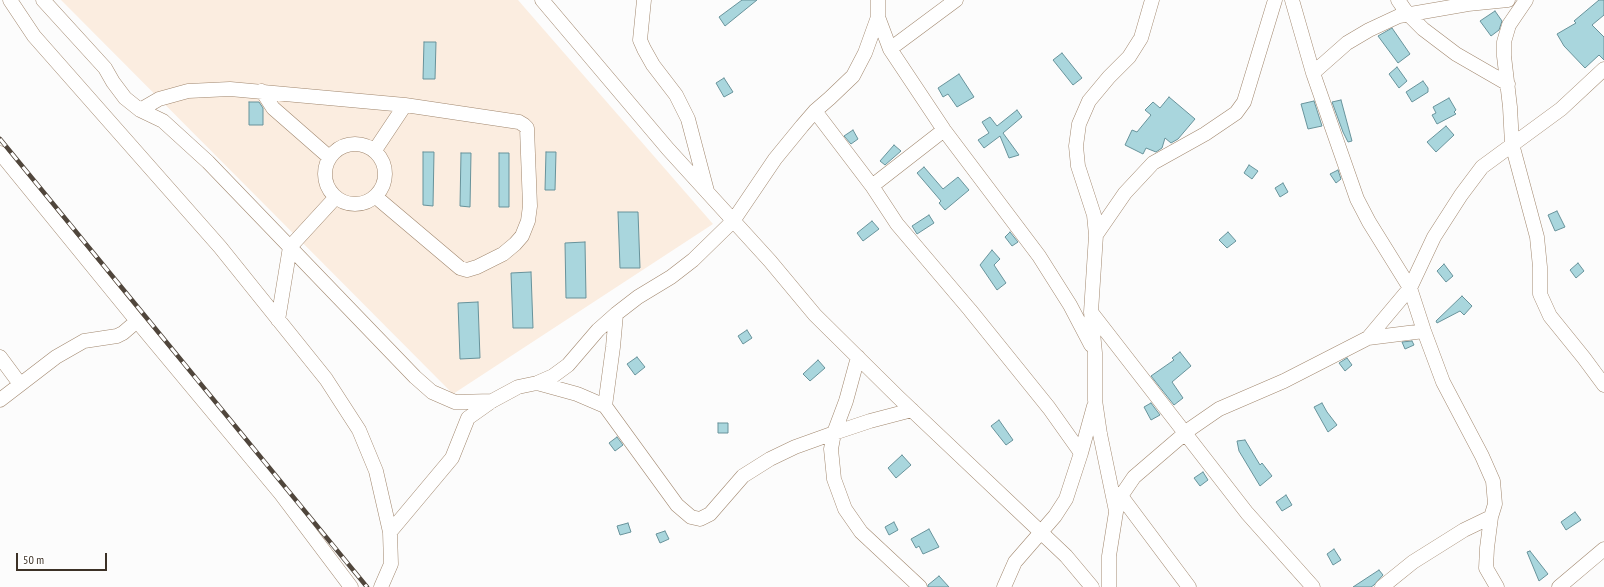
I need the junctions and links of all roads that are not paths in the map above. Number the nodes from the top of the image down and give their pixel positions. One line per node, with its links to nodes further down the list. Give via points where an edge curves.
1 (10, 0): 39 (street, via 34,36 220,247)
2 (43, 0): 21 (street, via 105,68 125,98)
3 (542, 0): 29 (street)
4 (644, 0): 29 (street, via 640,40 653,65 676,95 688,119)
5 (878, 0): 14 (street)
6 (956, 0): 15 (street)
7 (1152, 0): 33 (street, via 1141,38 1129,57 1089,101 1079,124 1076,146 1078,166 1094,215)
8 (1275, 0): 33 (street, via 1244,102 1236,113 1153,163 1125,193)
9 (1292, 0): 17 (street)
10 (1398, 0): 13 (street)
11 (1508, 0): 13 (street)
12 (1526, 0): 18 (street, via 1509,25 1504,42)
13 (1408, 13): 17 (street, via 1387,21 1347,43); 18 (street, via 1423,29 1456,54)
14 (878, 17): 15 (street); 22 (street, via 865,53 853,76)
15 (890, 49): 23 (street)
16 (1604, 69): 24 (street, via 1561,109)
17 (1313, 73): 35 (street, via 1357,199)
18 (1508, 84): 24 (street)
19 (262, 92): 20 (street); 21 (street, via 216,89 188,91 159,99); 27 (street, via 273,108)
20 (406, 105): 25 (street); 30 (street, via 524,124 527,133 530,206 528,221 522,236 503,254 467,270 455,264)
21 (140, 110): 34 (street, via 163,121 176,132)
22 (815, 111): 28 (street); 32 (street, via 776,159)
23 (944, 130): 28 (street); 42 (street, via 1039,256 1070,304)
24 (1512, 144): 35 (street, via 1482,167 1461,195 1434,237); 47 (street, via 1537,237 1540,294 1550,316)
25 (375, 150): 27 (street, via 366,144 344,145); 30 (street, via 383,159 386,170 385,182)
26 (0, 153): 38 (street)
27 (330, 157): 31 (street, via 326,179)
28 (872, 186): 55 (street, via 897,224 1032,386)
29 (708, 193): 32 (street)
30 (376, 197): 31 (street, via 363,203 352,204)
31 (335, 198): 34 (street)
32 (733, 221): 37 (street, via 693,260); 44 (street, via 815,315)
33 (1096, 235): 36 (street)
34 (290, 246): 39 (street); 50 (street, via 432,392 456,402)
35 (1410, 288): 40 (street); 41 (street)
36 (1091, 312): 42 (street); 54 (street)
37 (616, 314): 45 (street, via 598,330 568,365); 51 (street)
38 (137, 320): 46 (street, via 116,336 84,342); 62 (street, via 281,494)
39 (278, 320): 59 (street, via 326,379 359,430 376,471)
40 (1424, 331): 41 (street); 58 (street, via 1443,382 1493,482 1494,504)
41 (1368, 338): 54 (street, via 1284,381 1219,409)
42 (1095, 353): 49 (street)
43 (0, 357): 46 (street)
44 (858, 357): 52 (street); 53 (street)
45 (537, 383): 50 (street, via 518,388); 51 (street, via 577,394)
46 (20, 384): 48 (street)
47 (1604, 385)
48 (0, 400)
49 (1095, 400): 55 (street); 57 (street)
50 (492, 401): 59 (street, via 468,418 452,458)
51 (604, 406): 53 (street, via 677,505 691,517 700,519 710,514 743,476 795,447)
52 (912, 410): 53 (street); 60 (street)
53 (834, 433): 64 (street, via 831,449 834,479 845,509 862,532)
54 (1185, 433): 56 (street, via 1134,478); 69 (street, via 1246,513)
55 (1081, 453): 60 (street, via 1066,499)
56 (1121, 496): 57 (street); 68 (street)
57 (1116, 512): 67 (street, via 1109,556)
58 (1491, 517): 70 (street, via 1464,530 1413,562); 71 (street, via 1486,568)
59 (390, 532): 63 (street, via 391,564)
60 (1041, 532): 65 (street, via 1015,562); 66 (street, via 1066,556)
61 (1604, 549): 72 (street)
62 (351, 587)
63 (381, 587)
64 (920, 587)
65 (1004, 587)
66 (1092, 587)
67 (1109, 587)
68 (1189, 587)
69 (1313, 587)
70 (1382, 587)
71 (1497, 587)
72 (1559, 587)

